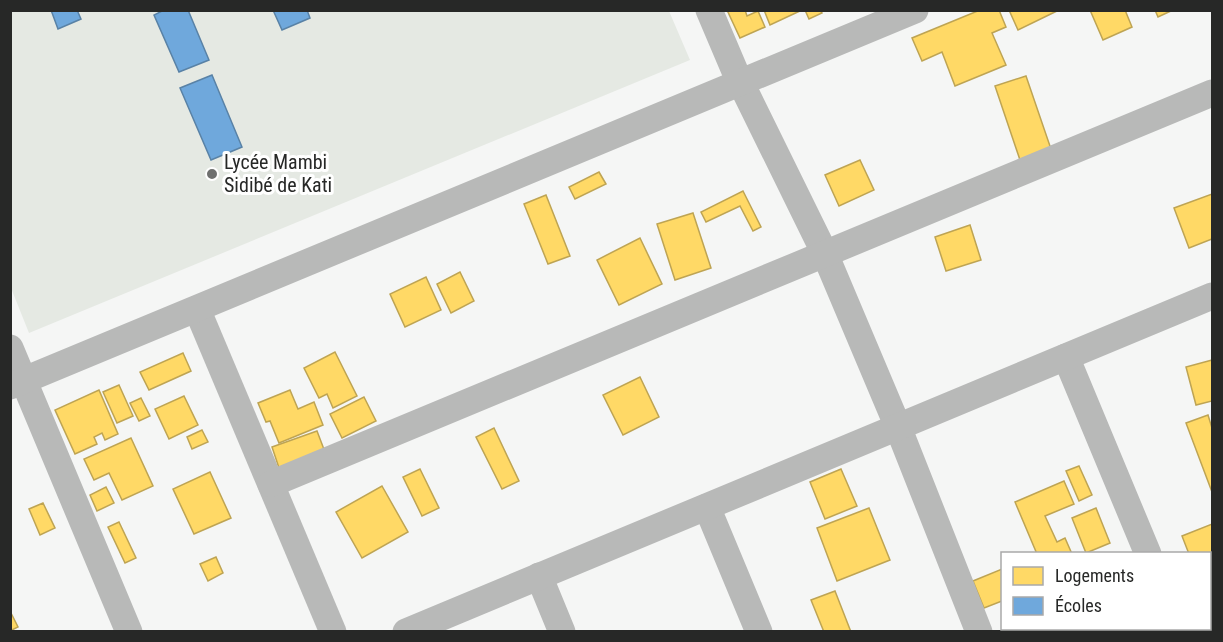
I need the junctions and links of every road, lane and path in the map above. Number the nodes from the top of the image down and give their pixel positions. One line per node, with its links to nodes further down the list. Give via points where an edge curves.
1 (709, 10): 3 (street)
2 (915, 10): 3 (street)
3 (741, 83): 5 (street); 7 (street)
4 (1212, 93): 5 (street)
5 (825, 254): 11 (street); 12 (street)
6 (1212, 296): 9 (street)
7 (197, 309): 10 (street); 12 (street)
8 (10, 348): 10 (street)
9 (1066, 357): 11 (street); 14 (street)
10 (17, 383): 16 (street)
11 (898, 427): 13 (street); 21 (street)
12 (271, 484): 17 (street)
13 (707, 507): 15 (street); 20 (street)
14 (1147, 552)
15 (539, 576): 18 (street); 19 (street)
16 (129, 632)
17 (333, 632)
18 (406, 632)
19 (562, 632)
20 (759, 632)
21 (979, 632)

